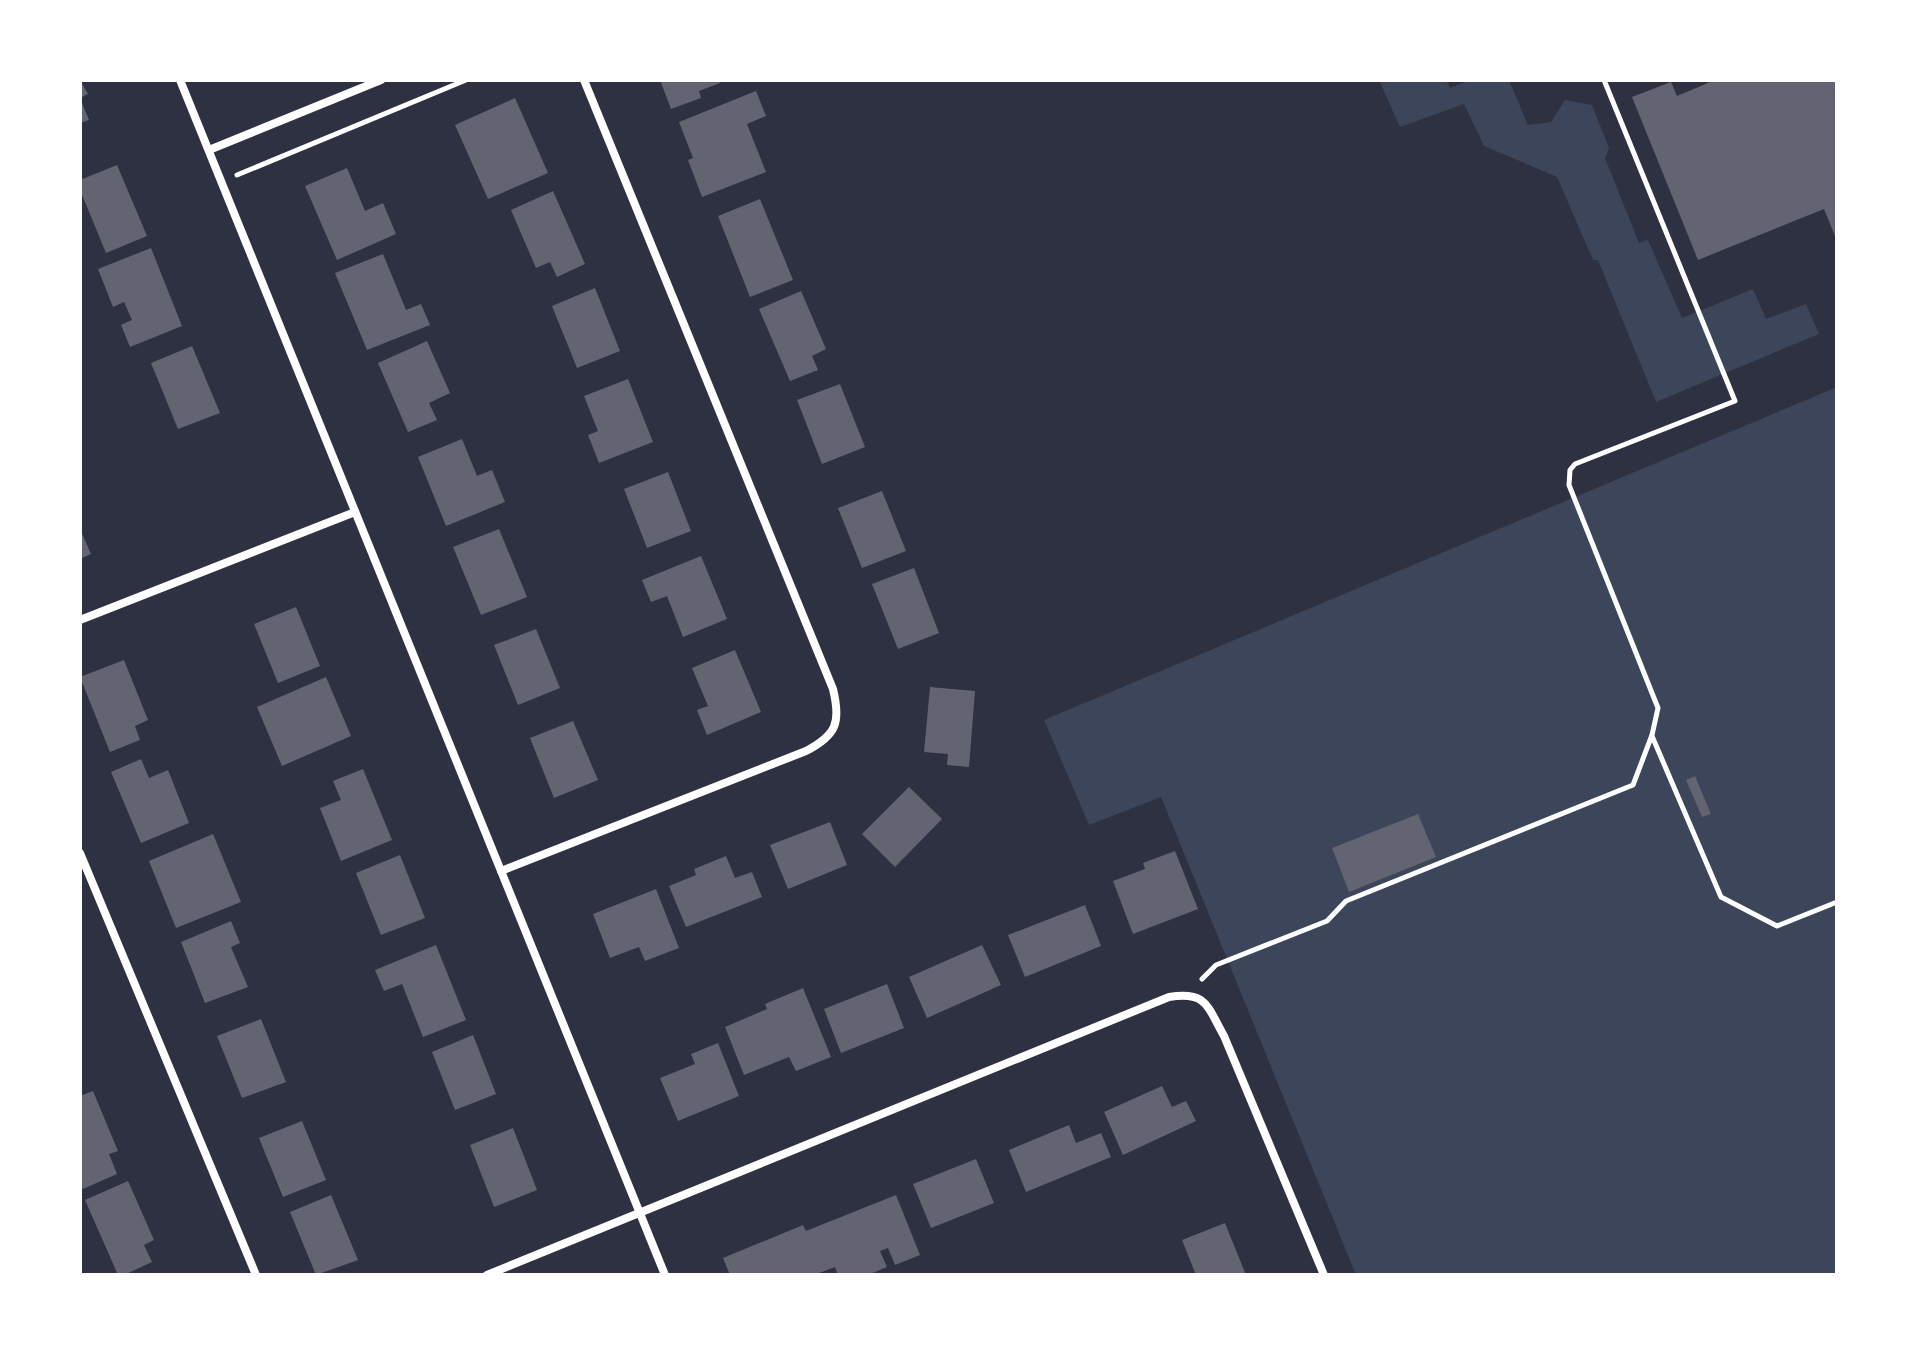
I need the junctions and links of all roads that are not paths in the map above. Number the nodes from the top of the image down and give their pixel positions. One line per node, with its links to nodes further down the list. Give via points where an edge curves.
1 (180, 80): 4 (street)
2 (381, 80): 4 (street)
3 (584, 80): 8 (street, via 833,689 837,722 823,743 806,751)
4 (209, 150): 5 (street)
5 (355, 512): 6 (street); 8 (street)
6 (80, 620)
7 (80, 853): 10 (street)
8 (501, 871): 9 (street)
9 (639, 1212): 11 (street); 12 (street); 13 (street, via 1169,997 1189,994 1206,1003 1224,1036)
10 (256, 1275)
11 (487, 1275)
12 (665, 1275)
13 (1324, 1275)

